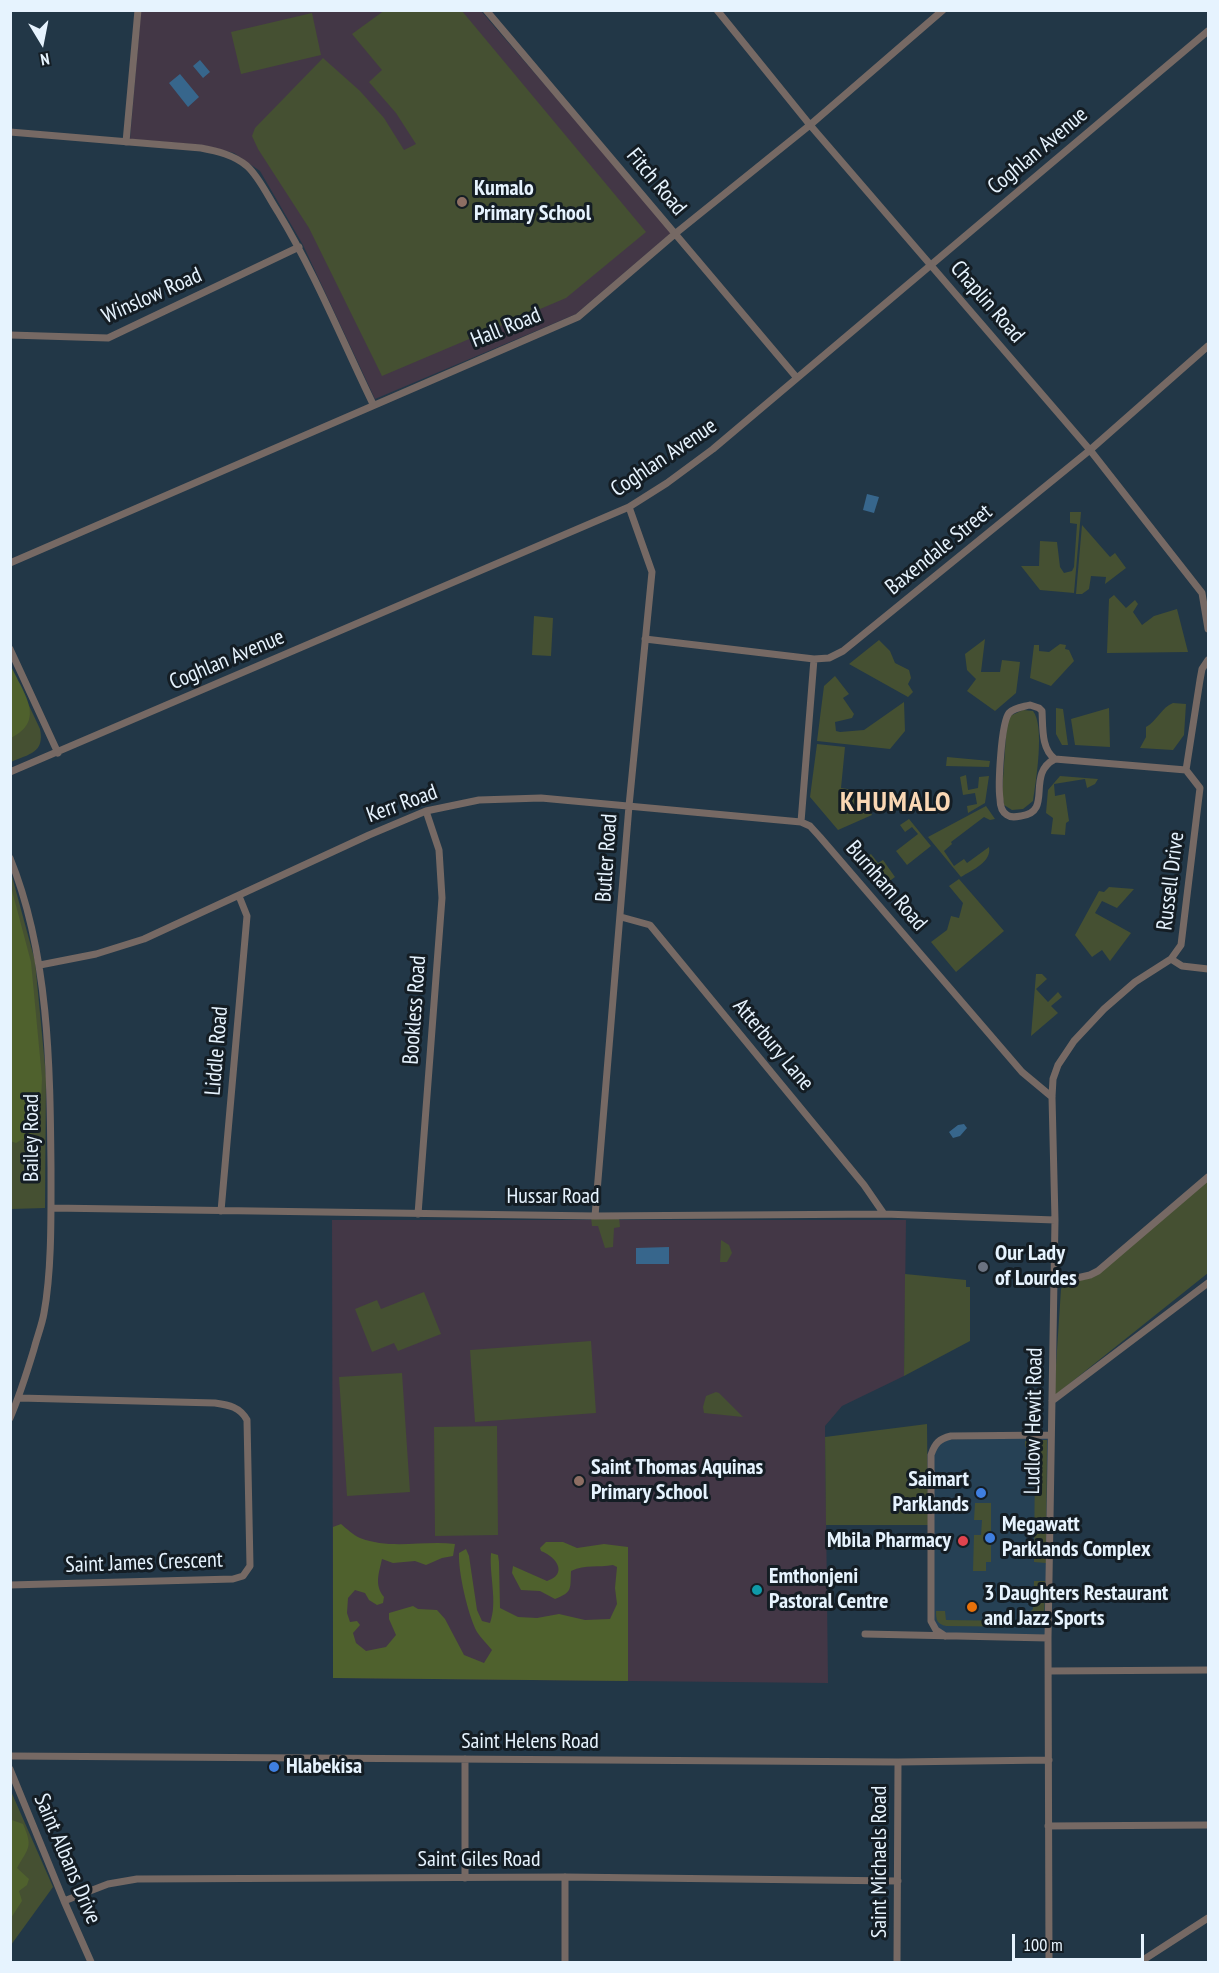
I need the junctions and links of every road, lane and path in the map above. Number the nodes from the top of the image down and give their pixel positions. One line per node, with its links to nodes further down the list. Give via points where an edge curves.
1 (138, 10): 8 (street)
2 (486, 10): 9 (street, Fitch Road)
3 (717, 10): 6 (street, Chaplin Road)
4 (943, 10): 6 (street, Hall Road)
5 (1209, 31): 11 (street, Coghlan Avenue)
6 (810, 125): 9 (street, Hall Road); 11 (street, Chaplin Road)
7 (10, 132): 8 (street)
8 (126, 142): 10 (street, via 201,148 236,158 257,178)
9 (676, 233): 14 (street, Fitch Road); 15 (street, Hall Road, via 578,317)
10 (299, 247): 12 (street, Winslow Road, via 108,338); 15 (street)
11 (930, 265): 14 (street, Coghlan Avenue); 16 (street, Chaplin Road)
12 (10, 334)
13 (1209, 346): 16 (street, Baxendale Street)
14 (797, 378): 17 (street, Coghlan Avenue, via 713,449)
15 (374, 404): 18 (street, Hall Road)
16 (1090, 450): 19 (street, Chaplin Road); 23 (street, Baxendale Street, via 855,642 829,658)
17 (629, 507): 21 (street, Butler Road, via 652,572); 25 (street, Coghlan Avenue)
18 (10, 563)
19 (1205, 594): 20 (street, Chaplin Road)
20 (1209, 629)
21 (645, 639): 23 (street, Baxendale Street); 30 (street, Butler Road)
22 (10, 650): 25 (street)
23 (814, 659): 32 (street)
24 (1209, 660): 27 (street, via 1202,669)
25 (58, 753): 28 (street, Coghlan Avenue)
26 (1054, 759): 26 (street, via 1045,748 1042,711 1030,705 1009,713 1004,722 999,797 1006,815 1031,813 1038,803 1042,770); 27 (street)
27 (1186, 770): 29 (street, Russell Drive)
28 (10, 772)
29 (1204, 788): 36 (street, Russell Drive, via 1181,945)
30 (629, 806): 31 (street, Kerr Road, via 514,798 479,800); 32 (street, Kerr Road); 35 (street, Butler Road)
31 (426, 811): 34 (street, Kerr Road); 43 (street, Bookless Road, via 439,850 442,898)
32 (801, 822): 39 (street, Burnham Road, via 820,837 1022,1072)
33 (10, 858): 37 (street, Bailey Road, via 32,920)
34 (239, 896): 37 (street, Kerr Road, via 123,948); 42 (street, Liddle Road, via 247,916)
35 (621, 917): 44 (street, Atterbury Lane, via 650,925); 45 (street, Butler Road)
36 (1170, 959): 38 (street, via 1182,966); 39 (street, Russell Drive, via 1104,1009 1074,1041 1058,1065)
37 (39, 965): 41 (street, Bailey Road, via 50,1086)
38 (1209, 969)
39 (1052, 1097): 46 (street, Ludlow Hewit Road)
40 (1209, 1177): 47 (street, via 1098,1271)
41 (51, 1208): 42 (street, Hussar Road); 49 (street, Bailey Road, via 44,1315)
42 (221, 1211): 43 (street, Hussar Road)
43 (418, 1214): 45 (street, Hussar Road)
44 (884, 1214): 45 (street, Hussar Road); 46 (street, Hussar Road)
45 (595, 1216)
46 (1055, 1220): 47 (street, Ludlow Hewit Road)
47 (1055, 1283): 50 (street, Ludlow Hewit Road)
48 (1209, 1283): 50 (street)
49 (19, 1398): 51 (street, Bailey Road); 53 (street, Saint James Crescent, via 215,1403 239,1409 248,1420 250,1566 243,1576 233,1579)
50 (1052, 1401): 52 (street, Ludlow Hewit Road)
51 (10, 1418)
52 (1051, 1435): 55 (street, via 951,1436 934,1447 931,1621); 56 (street, Ludlow Hewit Road)
53 (10, 1585)
54 (865, 1634): 55 (street)
55 (945, 1636): 56 (street)
56 (1048, 1638): 58 (street, Ludlow Hewit Road)
57 (1209, 1670): 58 (street)
58 (1049, 1671): 61 (street, Ludlow Hewit Road)
59 (10, 1756): 60 (street, Saint Helens Road)
60 (465, 1760): 62 (street, Saint Helens Road); 67 (street)
61 (1049, 1760): 62 (street, Saint Helens Road); 65 (street, Ludlow Hewit Road)
62 (898, 1762): 68 (street, Saint Michaels Road)
63 (10, 1769): 69 (street, Saint Albans Drive)
64 (1209, 1825): 65 (street)
65 (1048, 1826): 74 (street, Ludlow Hewit Road)
66 (565, 1877): 67 (street, Saint Giles Road); 68 (street, Saint Giles Road); 72 (street)
67 (465, 1878): 69 (street, Saint Giles Road, via 137,1880 108,1884)
68 (898, 1881): 73 (street, Saint Michaels Road)
69 (64, 1901): 71 (street, Saint Albans Drive)
70 (1209, 1918): 75 (street)
71 (91, 1962)
72 (565, 1962)
73 (897, 1962)
74 (1049, 1962)
75 (1140, 1962)

